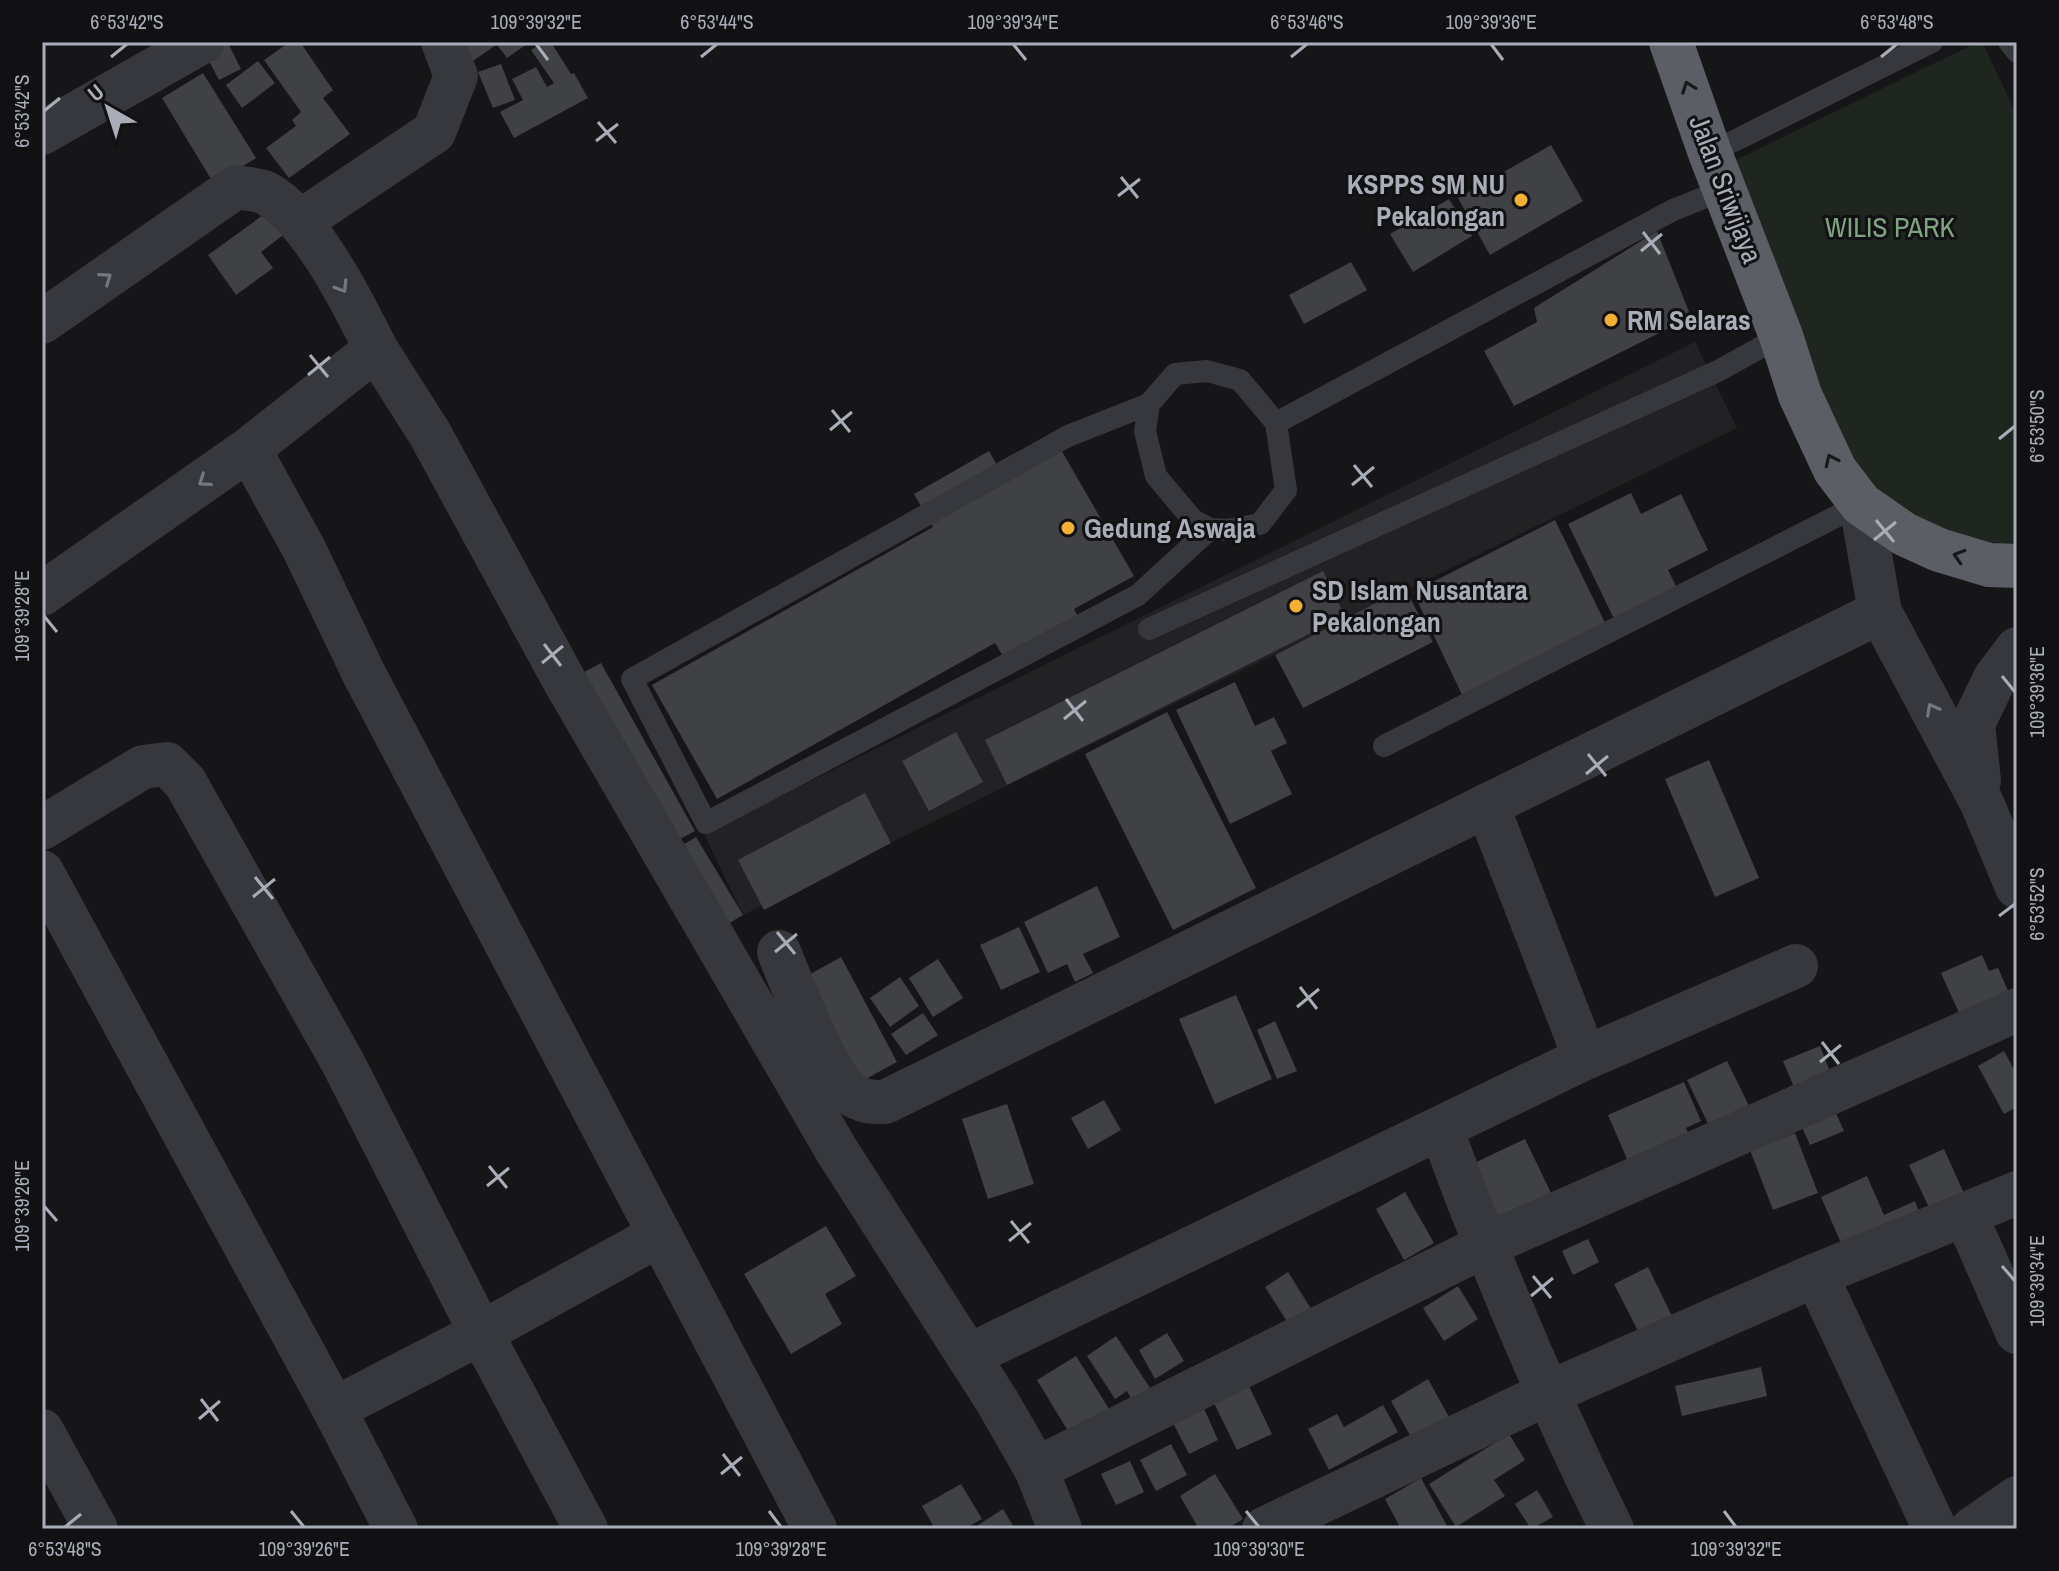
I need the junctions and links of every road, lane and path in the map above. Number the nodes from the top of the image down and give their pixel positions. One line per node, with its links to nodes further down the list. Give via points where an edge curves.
1 (202, 42): 7 (street)
2 (443, 42): 9 (street, via 456,76 434,132)
3 (1671, 42): 8 (highway, Jalan Sriwijaya, one-way to 3)
4 (1932, 42): 8 (lane)
5 (2009, 42): 6 (lane)
6 (2017, 52)
7 (42, 133)
8 (1718, 171): 11 (highway, Jalan Sriwijaya); 14 (lane, via 1673,210)
9 (301, 221): 10 (street, one-way to 9, via 236,187 265,192); 12 (street, one-way to 12)
10 (42, 322)
11 (1781, 336): 16 (highway, Jalan Sriwijaya, one-way to 11, via 1835,470 1800,395); 21 (lane, via 1718,371)
12 (376, 349): 15 (street); 41 (street, via 430,434 564,680 837,1151)
13 (1149, 404): 14 (lane, via 1175,374 1207,371 1240,380); 17 (lane, via 1145,431 1156,476 1193,520); 17 (lane, via 1068,436 632,679 706,823 1138,595)
14 (1276, 423): 17 (lane, via 1286,490 1260,524)
15 (249, 449): 19 (street, one-way to 19); 36 (street)
16 (1861, 504): 18 (highway, Jalan Sriwijaya, one-way to 16, via 1989,565 1939,550); 20 (street); 23 (lane)
17 (1210, 529)
18 (2017, 566)
19 (42, 594)
20 (1880, 612): 24 (street, one-way to 20); 25 (street)
21 (1149, 629)
22 (2017, 649): 24 (street, via 1995,678 1973,724)
23 (1384, 746)
24 (1982, 803): 28 (street)
25 (1487, 805): 29 (street, via 885,1102 865,1102 847,1091 801,1008); 32 (street)
26 (42, 828): 40 (street, via 143,767 167,764 185,782 342,1061)
27 (42, 872): 43 (street)
28 (2017, 887)
29 (779, 952)
30 (1796, 966): 32 (street)
31 (2017, 1010): 37 (street)
32 (1585, 1058): 33 (street)
33 (1441, 1128): 37 (street); 41 (street)
34 (2017, 1193): 35 (street)
35 (1966, 1216): 38 (street); 39 (street)
36 (659, 1235): 40 (street); 50 (street)
37 (1484, 1246): 42 (street); 45 (street)
38 (1816, 1275): 42 (street); 54 (street)
39 (2017, 1332)
40 (481, 1333): 43 (street); 49 (street)
41 (968, 1356): 45 (street)
42 (1546, 1394): 52 (street); 53 (street)
43 (334, 1409): 48 (street)
44 (42, 1431): 47 (street)
45 (1036, 1469): 51 (street)
46 (2017, 1498): 55 (street)
47 (96, 1529)
48 (396, 1529)
49 (586, 1529)
50 (815, 1529)
51 (1060, 1529)
52 (1264, 1529)
53 (1612, 1529)
54 (1935, 1529)
55 (1972, 1529)

